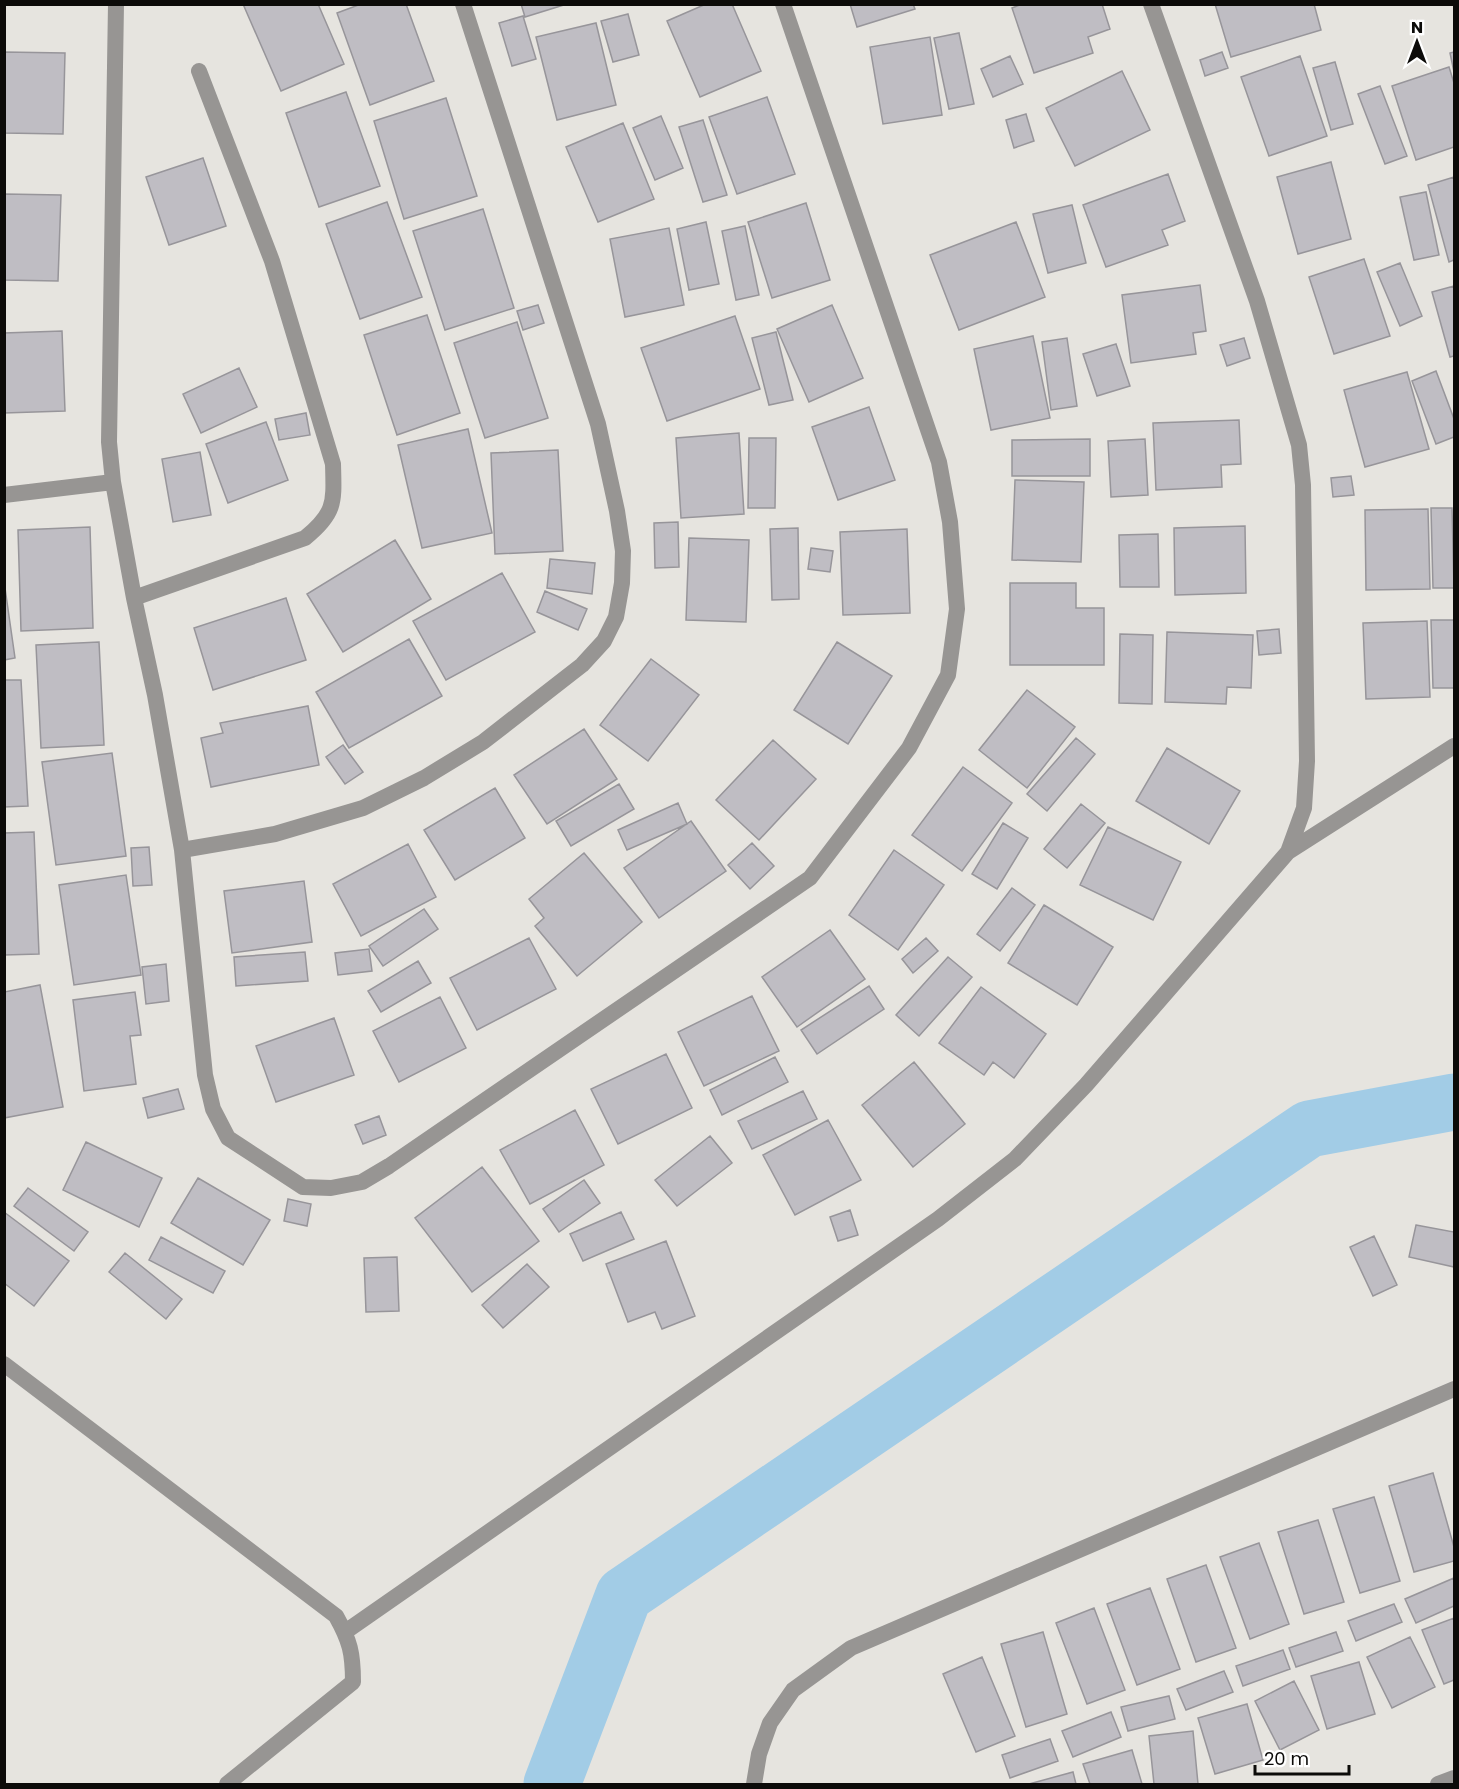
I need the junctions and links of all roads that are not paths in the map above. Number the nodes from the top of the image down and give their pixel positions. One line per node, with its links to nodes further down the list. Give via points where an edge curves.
1 (116, 4): 6 (street, via 109,442)
2 (463, 4): 10 (street, via 598,424 623,551 616,616 603,640 582,665 483,742 424,778 363,808 275,834)
3 (783, 4): 10 (street, via 939,462 950,522 957,609 948,675 909,748 810,878 389,1166 362,1182 331,1188 303,1187 237,1144 228,1137 213,1109 205,1075)
4 (1151, 4): 11 (street, via 1257,301 1299,446 1303,485 1307,761 1304,808)
5 (199, 70): 8 (street, via 272,261 333,464 333,494 330,511 305,538)
6 (113, 483): 7 (street); 8 (street)
7 (4, 495)
8 (134, 598): 10 (street)
9 (1455, 746): 11 (street)
10 (182, 850)
11 (1288, 852): 14 (street, via 1086,1085 1015,1159 938,1219)
12 (4, 1364): 14 (street, via 336,1616)
13 (1455, 1389): 17 (street, via 851,1648 793,1690 770,1723)
14 (345, 1632): 16 (street, via 353,1656 353,1682)
15 (1455, 1778): 18 (street)
16 (227, 1785)
17 (754, 1785)
18 (1438, 1785)

